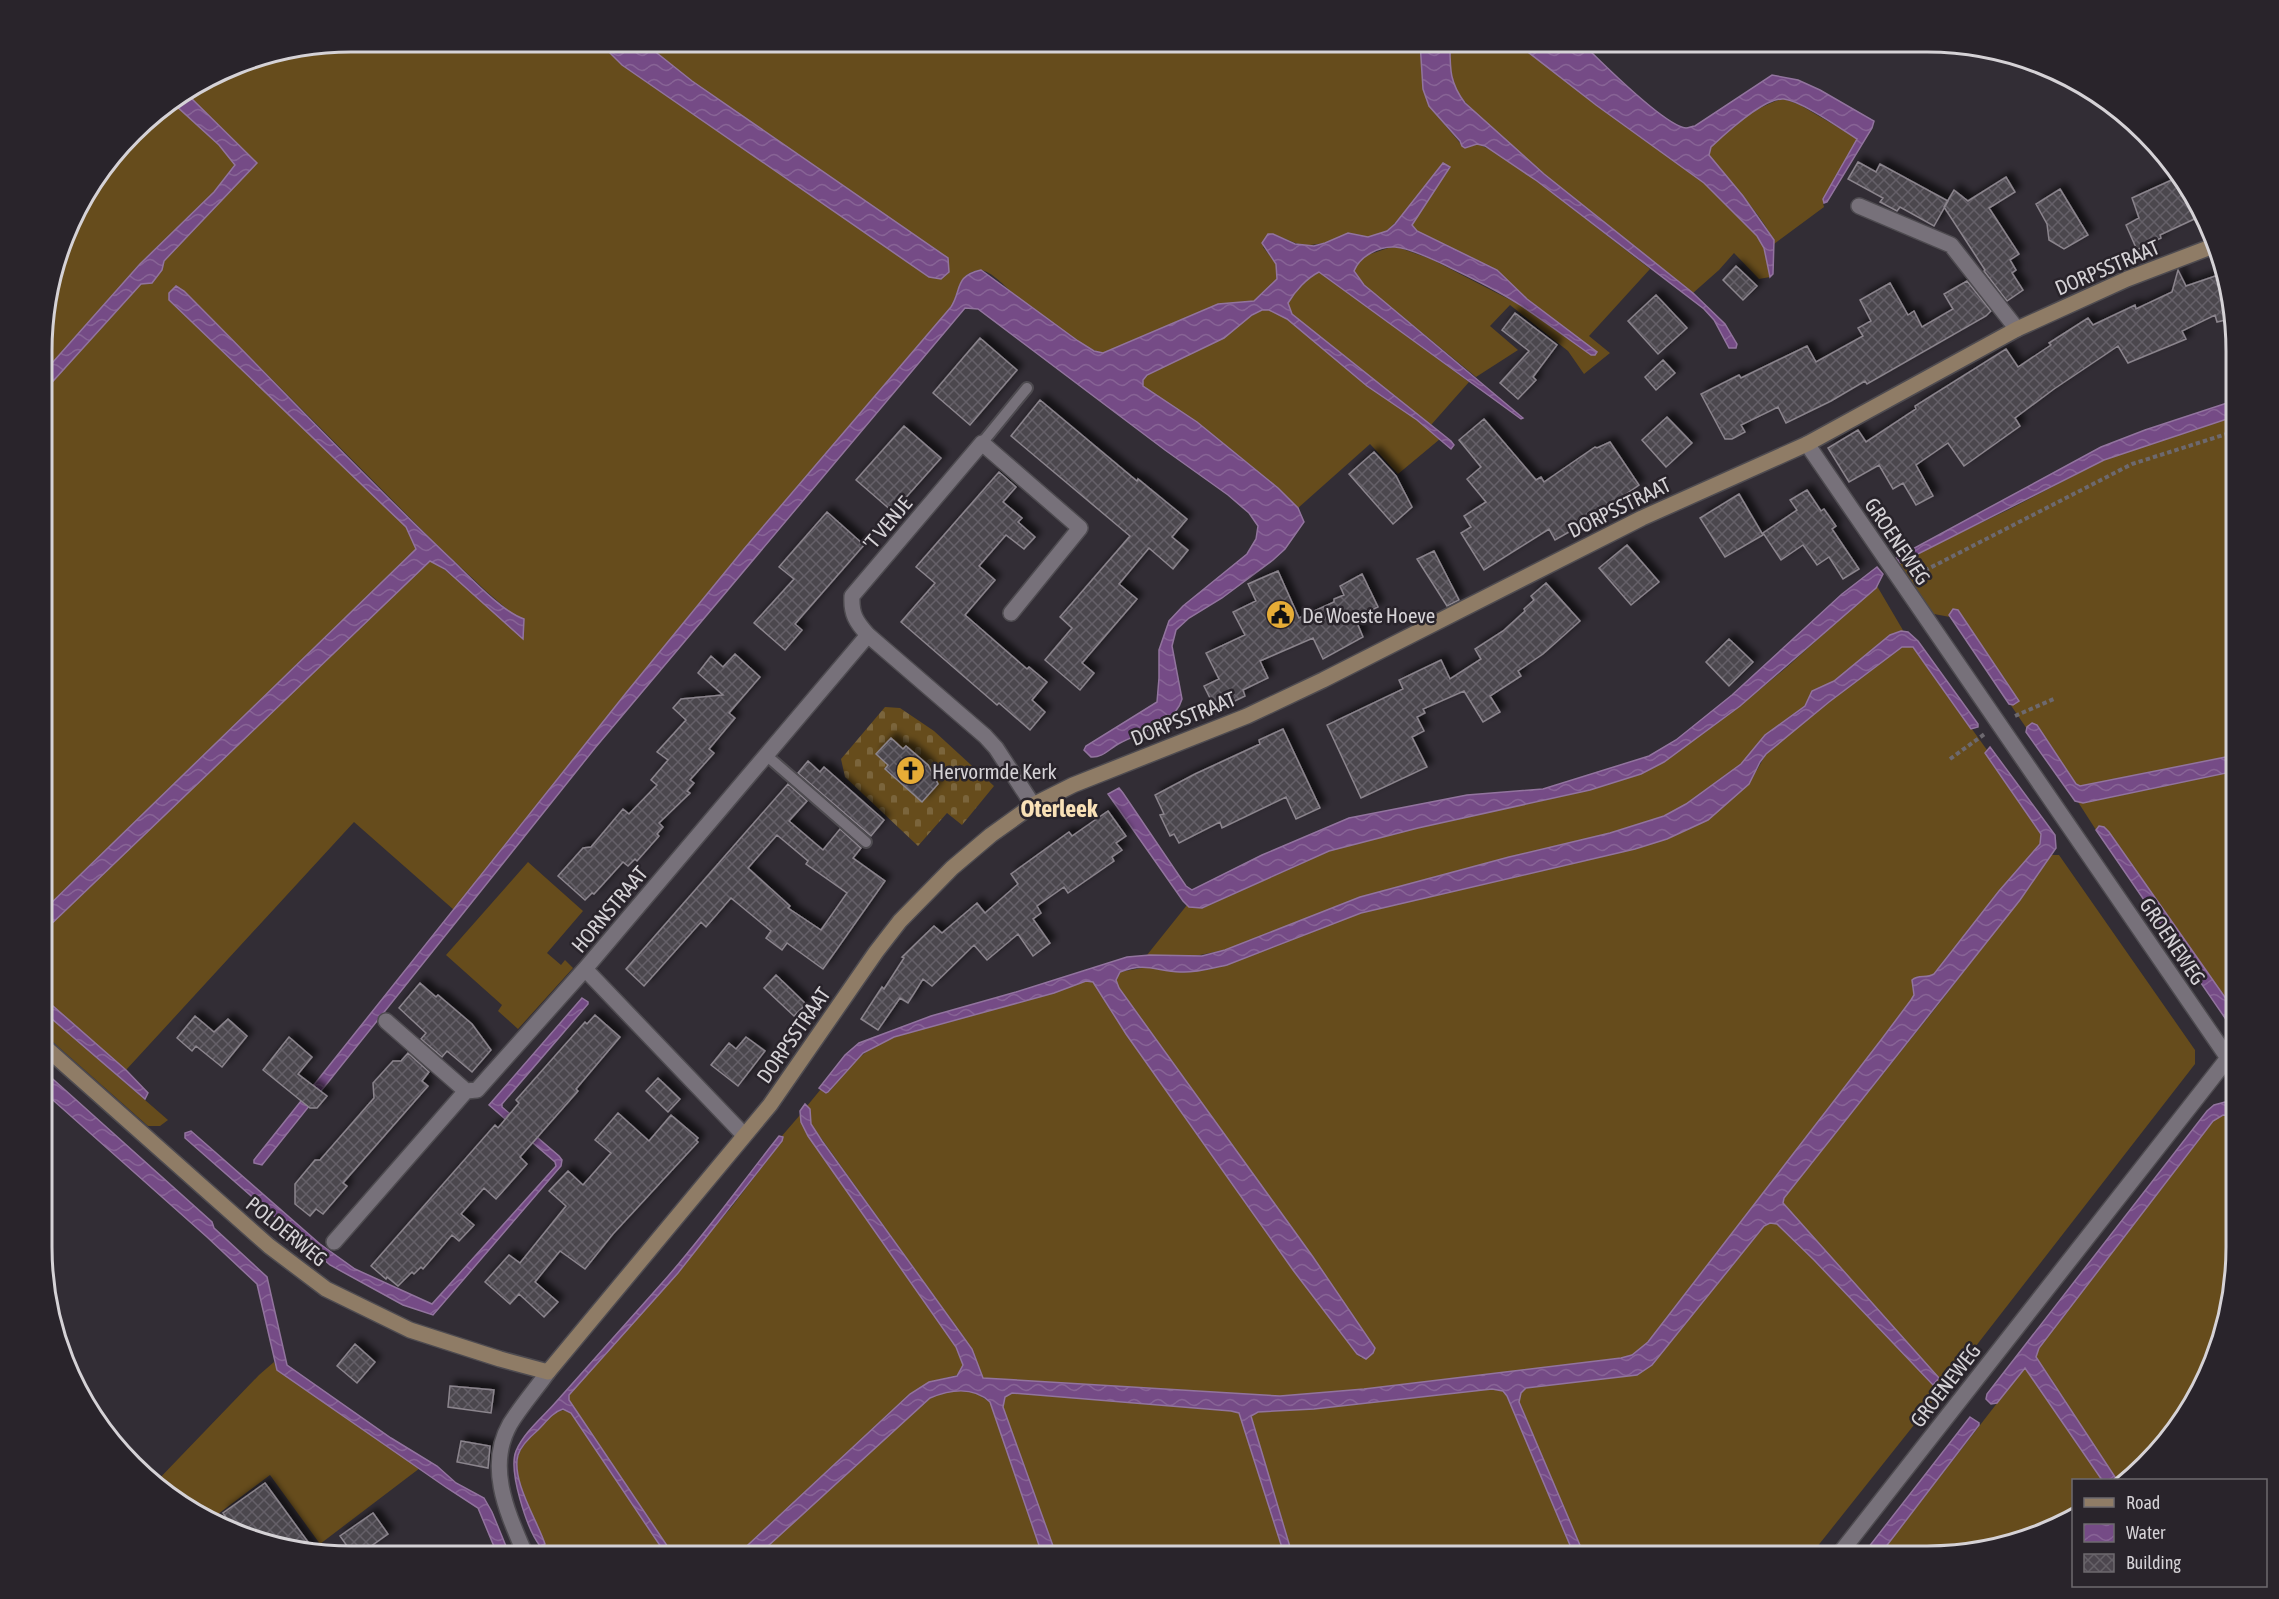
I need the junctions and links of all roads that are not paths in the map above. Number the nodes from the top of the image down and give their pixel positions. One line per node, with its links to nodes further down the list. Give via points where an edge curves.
1 (1859, 206): 3 (street, via 1951,245)
2 (2208, 248): 3 (street, DORPSSTRAAT, via 2127,279)
3 (2017, 329): 6 (street, DORPSSTRAAT)
4 (1027, 388): 5 (lane)
5 (982, 443): 7 (street, via 1080,528); 8 (street, 'T VENJE, via 852,596 855,622)
6 (1807, 444): 10 (street, DORPSSTRAAT, via 1642,518 1246,716 1073,785); 15 (street, GROENEWEG)
7 (1011, 613)
8 (868, 635): 9 (street, HORNSTRAAT); 10 (street, 'T VENJE, via 985,736)
9 (766, 755): 11 (lane); 12 (street, HORNSTRAAT)
10 (1033, 805): 18 (street, DORPSSTRAAT, via 952,868 900,921)
11 (866, 842)
12 (585, 969): 17 (street, via 477,1090); 18 (street, HORNSTRAAT)
13 (386, 1021): 17 (street)
14 (52, 1053): 20 (street, POLDERWEG, via 269,1246 326,1289 410,1330)
15 (2226, 1055)
16 (2226, 1061): 22 (street, GROENEWEG)
17 (466, 1091): 19 (street)
18 (744, 1135): 20 (street, DORPSSTRAAT)
19 (334, 1242)
20 (548, 1372): 21 (street, via 509,1426 500,1459 504,1504)
21 (522, 1546)
22 (1846, 1546)

